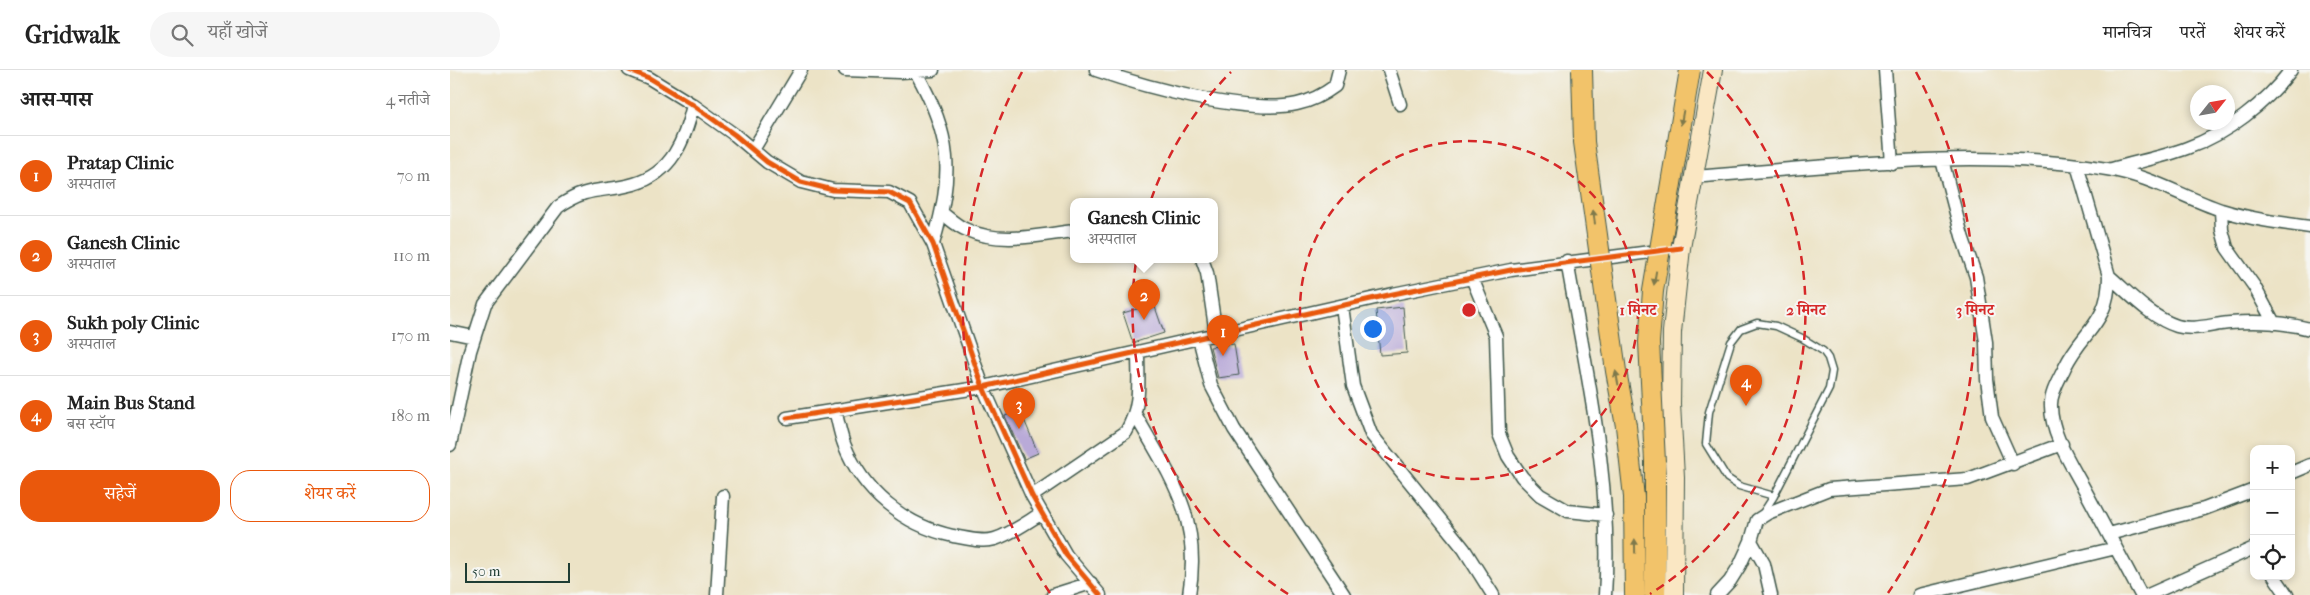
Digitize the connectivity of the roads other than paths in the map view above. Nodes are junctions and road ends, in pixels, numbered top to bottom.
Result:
1 (629, 70) edge
2 (801, 70) edge
3 (845, 70) edge
4 (933, 70) edge
5 (1096, 70) edge
6 (1338, 70) edge
7 (1389, 70) edge
8 (1582, 70) edge
9 (1690, 70) edge
10 (1713, 70) edge
11 (1885, 70) edge
12 (2291, 70) edge
13 (900, 71) edge
14 (916, 72) junction
15 (1400, 104) dead end
16 (693, 105) junction
17 (753, 150) junction
18 (1942, 160) junction
19 (1892, 163) junction
20 (2077, 165) junction
21 (2109, 169) junction
22 (1693, 176) junction
23 (2221, 210) junction
24 (942, 213) junction
25 (2310, 227) edge
26 (1070, 232) edge
27 (933, 244) junction
28 (1681, 248) junction
29 (1567, 261) junction
30 (1203, 263) edge
31 (2109, 276) junction
32 (1472, 278) junction
33 (1342, 306) junction
34 (2274, 323) junction
35 (2310, 329) edge
36 (450, 332) edge
37 (1216, 334) junction
38 (474, 337) junction
39 (1199, 338) junction
40 (1138, 352) junction
41 (983, 387) junction
42 (836, 410) junction
43 (1136, 416) junction
44 (787, 418) dead end
45 (2062, 444) junction
46 (450, 445) edge
47 (2013, 464) junction
48 (2310, 465) edge
49 (2295, 471) edge
50 (2250, 492) edge
51 (723, 496) dead end
52 (1032, 496) junction
53 (1774, 496) junction
54 (1042, 513) junction
55 (1606, 515) junction
56 (1761, 516) junction
57 (2109, 534) junction
58 (1752, 541) junction
59 (2116, 548) junction
60 (2250, 550) edge
61 (2277, 580) edge
62 (1091, 584) junction
63 (717, 595) edge
64 (1053, 595) edge
65 (1100, 595) edge
66 (1188, 595) edge
67 (1344, 595) edge
68 (1493, 595) edge
69 (1605, 595) edge
70 (1635, 595) edge
71 (1655, 595) edge
72 (1674, 595) edge
73 (1717, 595) edge
74 (1771, 595) edge
75 (1920, 595) edge
76 (2141, 595) edge
77 (2148, 595) edge
78 (2286, 595) edge

1 - 16 street
2 - 17 street
3 - 13 street
4 - 14 street
5 - 6 street
7 - 15 street
70 -> 8 main road, bridge
9 -> 71 main road, bridge
10 - 22 street
11 - 19 street
12 - 21 street
13 - 14 street
14 - 24 street
16 - 17 street
16 - 38 street
17 - 27 street
18 - 19 street
18 - 20 street
18 - 47 street
19 - 22 street
20 - 21 street
20 - 31 street
21 - 23 street
22 - 28 street
23 - 25 street
23 - 34 street
24 - 26 street
24 - 27 street
27 - 41 street
28 - 29 street
28 - 72 street
29 - 32 street
29 - 55 street
30 - 37 street
31 - 34 street
31 - 45 street
32 - 33 street
32 - 55 street
33 - 37 street
33 - 68 street
34 - 35 street
36 - 38 street
37 - 39 street
38 - 46 street
39 - 40 street
39 - 67 street
40 - 41 street
40 - 43 street
41 - 42 street
41 - 52 street
42 - 44 street
42 - 54 street
43 - 52 street
43 - 66 street
45 - 47 street
45 - 57 street
47 - 56 street
48 - 49 street
50 - 57 street
51 - 63 street
52 - 54 street
53 - 53 lane
53 - 56 lane
54 - 62 street
55 - 69 street
56 - 58 street
57 - 59 street
58 - 73 street
58 - 74 street
59 - 75 street
59 - 76 street
60 - 77 street
61 - 78 street
62 - 64 street
62 - 65 street

